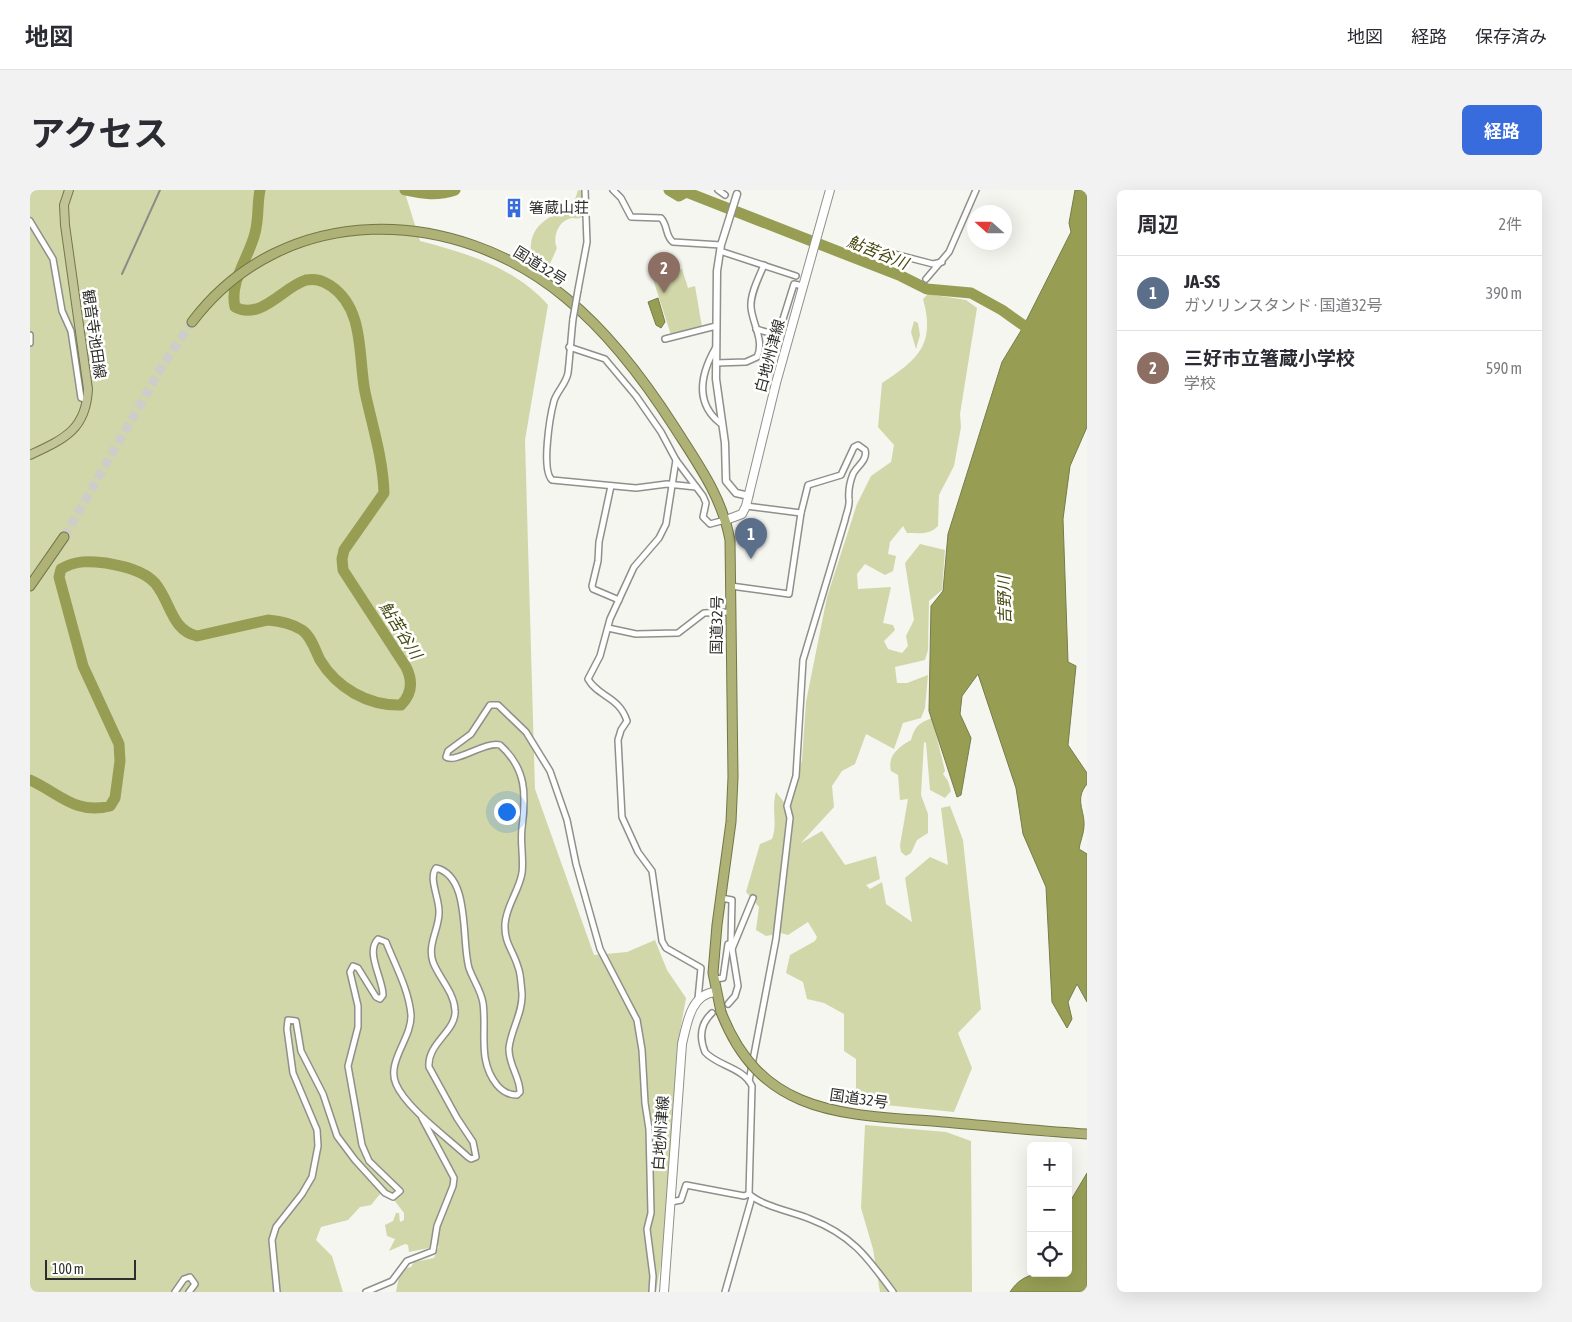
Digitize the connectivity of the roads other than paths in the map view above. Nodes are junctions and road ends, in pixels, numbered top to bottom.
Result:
1 (69, 190) edge
2 (585, 190) edge
3 (613, 190) edge
4 (718, 190) edge
5 (830, 190) edge
6 (976, 190) edge
7 (738, 192) edge
8 (725, 195) dead end
9 (30, 221) edge
10 (721, 246) junction
11 (875, 248) dead end
12 (942, 262) junction
13 (764, 265) junction
14 (796, 276) dead end
15 (926, 279) dead end
16 (803, 286) junction
17 (192, 322) tunnel mouth
18 (716, 326) junction
19 (756, 329) junction
20 (30, 335) edge
21 (665, 338) dead end
22 (30, 344) edge
23 (569, 347) junction
24 (716, 347) junction
25 (716, 363) junction
26 (87, 400) junction
27 (720, 423) junction
28 (30, 454) edge
29 (676, 460) junction
30 (674, 484) junction
31 (611, 486) junction
32 (696, 487) junction
33 (748, 496) junction
34 (746, 506) junction
35 (801, 513) junction
36 (726, 520) junction
37 (62, 540) tunnel mouth
38 (30, 586) edge
39 (732, 586) junction
40 (619, 600) junction
41 (730, 612) junction
42 (608, 628) junction
43 (721, 898) junction
44 (753, 898) dead end
45 (731, 946) junction
46 (713, 979) junction
47 (715, 992) junction
48 (698, 999) junction
49 (728, 1004) dead end
50 (716, 1013) junction
51 (749, 1081) junction
52 (421, 1115) junction
53 (1087, 1134) edge
54 (750, 1195) junction
55 (671, 1202) junction
56 (175, 1292) edge
57 (189, 1292) edge
58 (277, 1292) edge
59 (366, 1292) edge
60 (652, 1292) edge
61 (664, 1292) edge
62 (725, 1292) edge
63 (893, 1292) edge

1 - 26 main road, 観音寺池田線
2 - 23 street, bridge
3 - 10 street
4 - 8 street
5 - 16 main road, 白地州津線
6 - 12 street
7 - 10 street
9 - 26 street
10 - 13 street
10 - 18 street
11 - 12 street
12 - 15 street
13 - 14 street
13 - 19 street
16 - 19 street
16 - 33 main road, 白地州津線
17 - 36 highway, 国道32号
18 - 21 street
18 - 24 street
19 - 25 street
20 - 22 street
23 - 29 street
23 - 31 street
24 - 25 street
24 - 27 street
25 - 27 street
26 - 28 main road, 観音寺池田線
27 - 33 street
29 - 30 street
29 - 32 street
30 - 31 street
30 - 32 street
30 - 40 street
31 - 40 street
32 - 36 street
33 - 34 main road, 白地州津線
34 - 35 street
34 - 36 main road
35 - 39 street
35 - 51 street
36 - 39 highway, 国道32号
37 - 38 highway
39 - 41 highway, 国道32号
40 - 42 street
41 - 42 street
41 - 43 highway, 国道32号
42 - 48 street
43 - 45 street
43 - 46 highway, 国道32号
44 - 45 street
45 - 46 street
45 - 49 street
46 - 47 highway, 国道32号
47 - 48 main road
47 - 50 highway, 国道32号
48 - 55 main road, 白地州津線
50 - 51 street
50 - 53 highway, 国道32号, bridge
51 - 54 street
52 - 58 street
52 - 59 street
52 - 60 street
54 - 55 street
54 - 62 street
54 - 63 street
55 - 61 main road, 白地州津線
56 - 57 street

